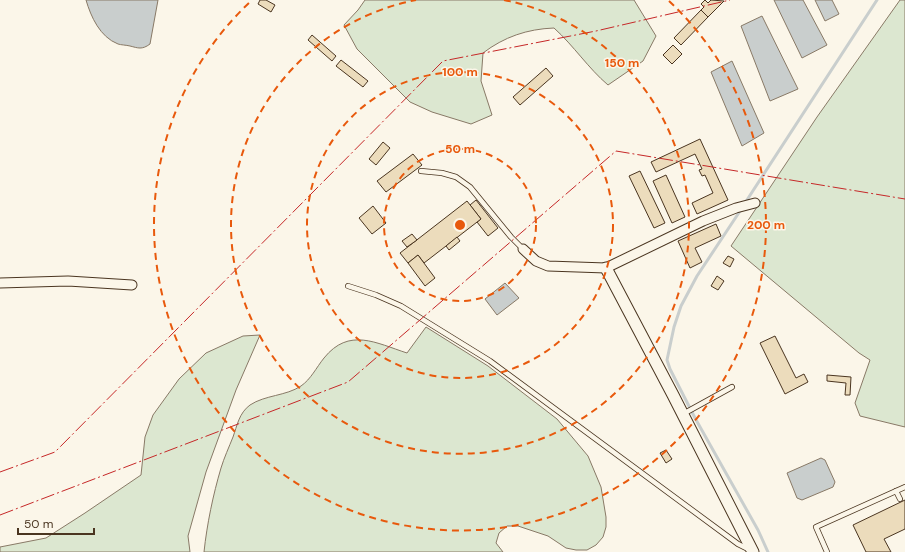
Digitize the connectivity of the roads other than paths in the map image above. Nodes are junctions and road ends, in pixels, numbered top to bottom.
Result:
1 (421, 171) dead end
2 (755, 203) dead end
3 (523, 249) joint
4 (606, 268) junction
5 (0, 283) edge
6 (132, 286) dead end
7 (348, 286) dead end
8 (732, 387) dead end
9 (685, 412) junction
10 (905, 488) edge
11 (896, 491) junction
12 (900, 499) dead end
13 (753, 552) edge
14 (827, 552) edge

1 - 3 lane
2 - 4 street
3 - 4 street
4 - 9 street
5 - 6 street
7 - 13 lane
8 - 9 lane
9 - 13 street
10 - 11 lane
11 - 12 lane
11 - 14 lane

